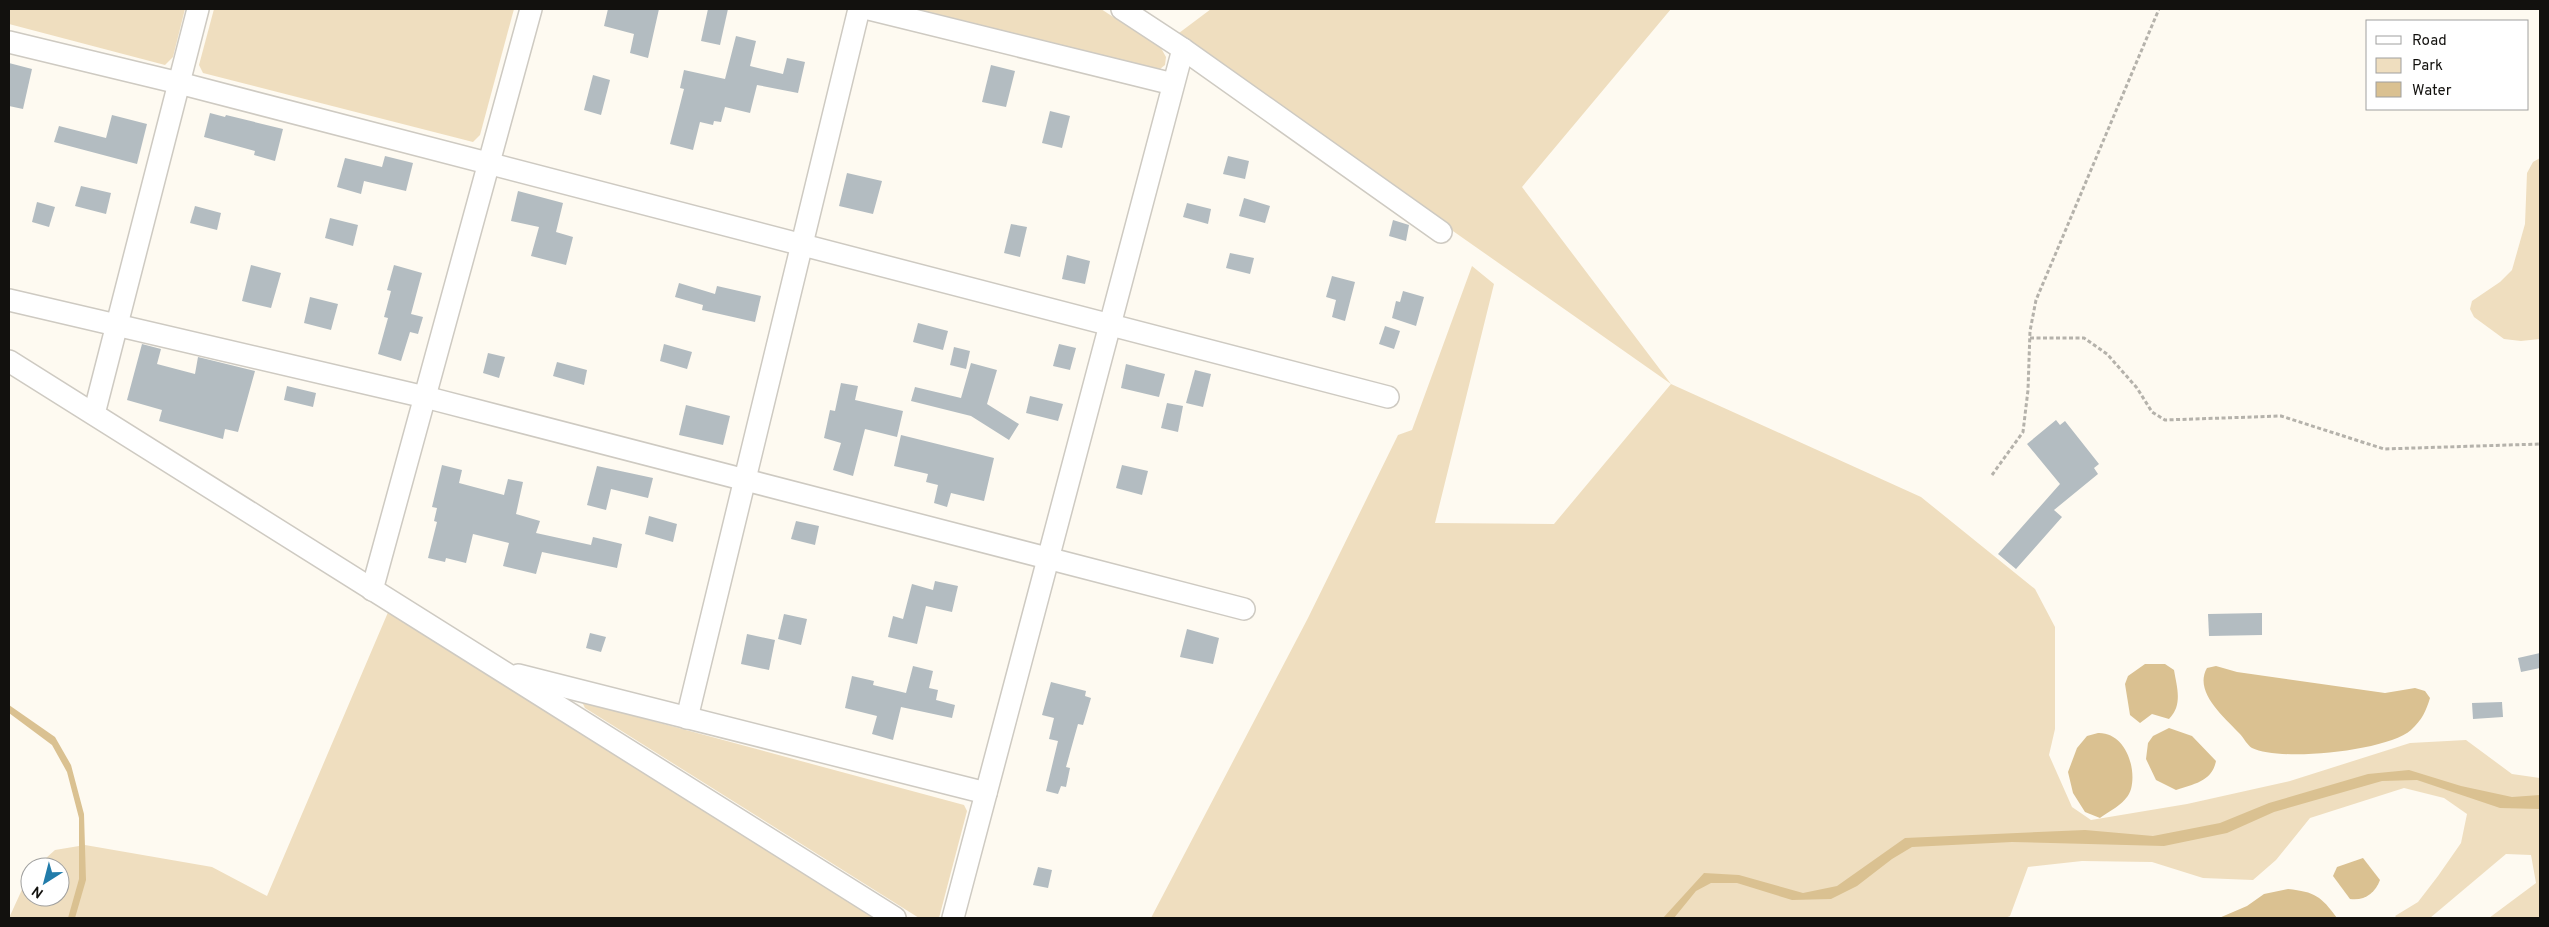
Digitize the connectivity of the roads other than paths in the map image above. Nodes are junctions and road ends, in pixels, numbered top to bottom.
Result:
1 (198, 9) edge
2 (531, 9) edge
3 (860, 9) edge
4 (869, 9) edge
5 (1122, 9) edge
6 (9, 42) edge
7 (1183, 49) junction
8 (179, 83) junction
9 (1174, 84) junction
10 (488, 163) junction
11 (1442, 232) dead end
12 (802, 245) junction
13 (9, 300) edge
14 (1110, 324) junction
15 (117, 325) junction
16 (9, 361) edge
17 (425, 397) junction
18 (1388, 397) dead end
19 (94, 414) junction
20 (744, 480) junction
21 (1048, 558) junction
22 (372, 590) junction
23 (1244, 609) dead end
24 (499, 670) junction
25 (686, 718) junction
26 (986, 794) junction
27 (895, 918) edge
28 (953, 918) edge

1 - 8 street
2 - 10 street
3 - 12 street
4 - 9 street
5 - 7 street
6 - 8 street
7 - 9 street
7 - 11 street
8 - 10 street
8 - 15 street
9 - 14 street
10 - 12 street
10 - 17 street
12 - 14 street
12 - 20 street
13 - 15 street
14 - 18 street
14 - 21 street
15 - 17 street
15 - 19 street
16 - 19 street
17 - 20 street
17 - 22 street
19 - 22 street
20 - 21 street
20 - 25 street
21 - 23 street
21 - 26 street
22 - 24 street
24 - 25 street
24 - 27 street
25 - 26 street
26 - 28 street

